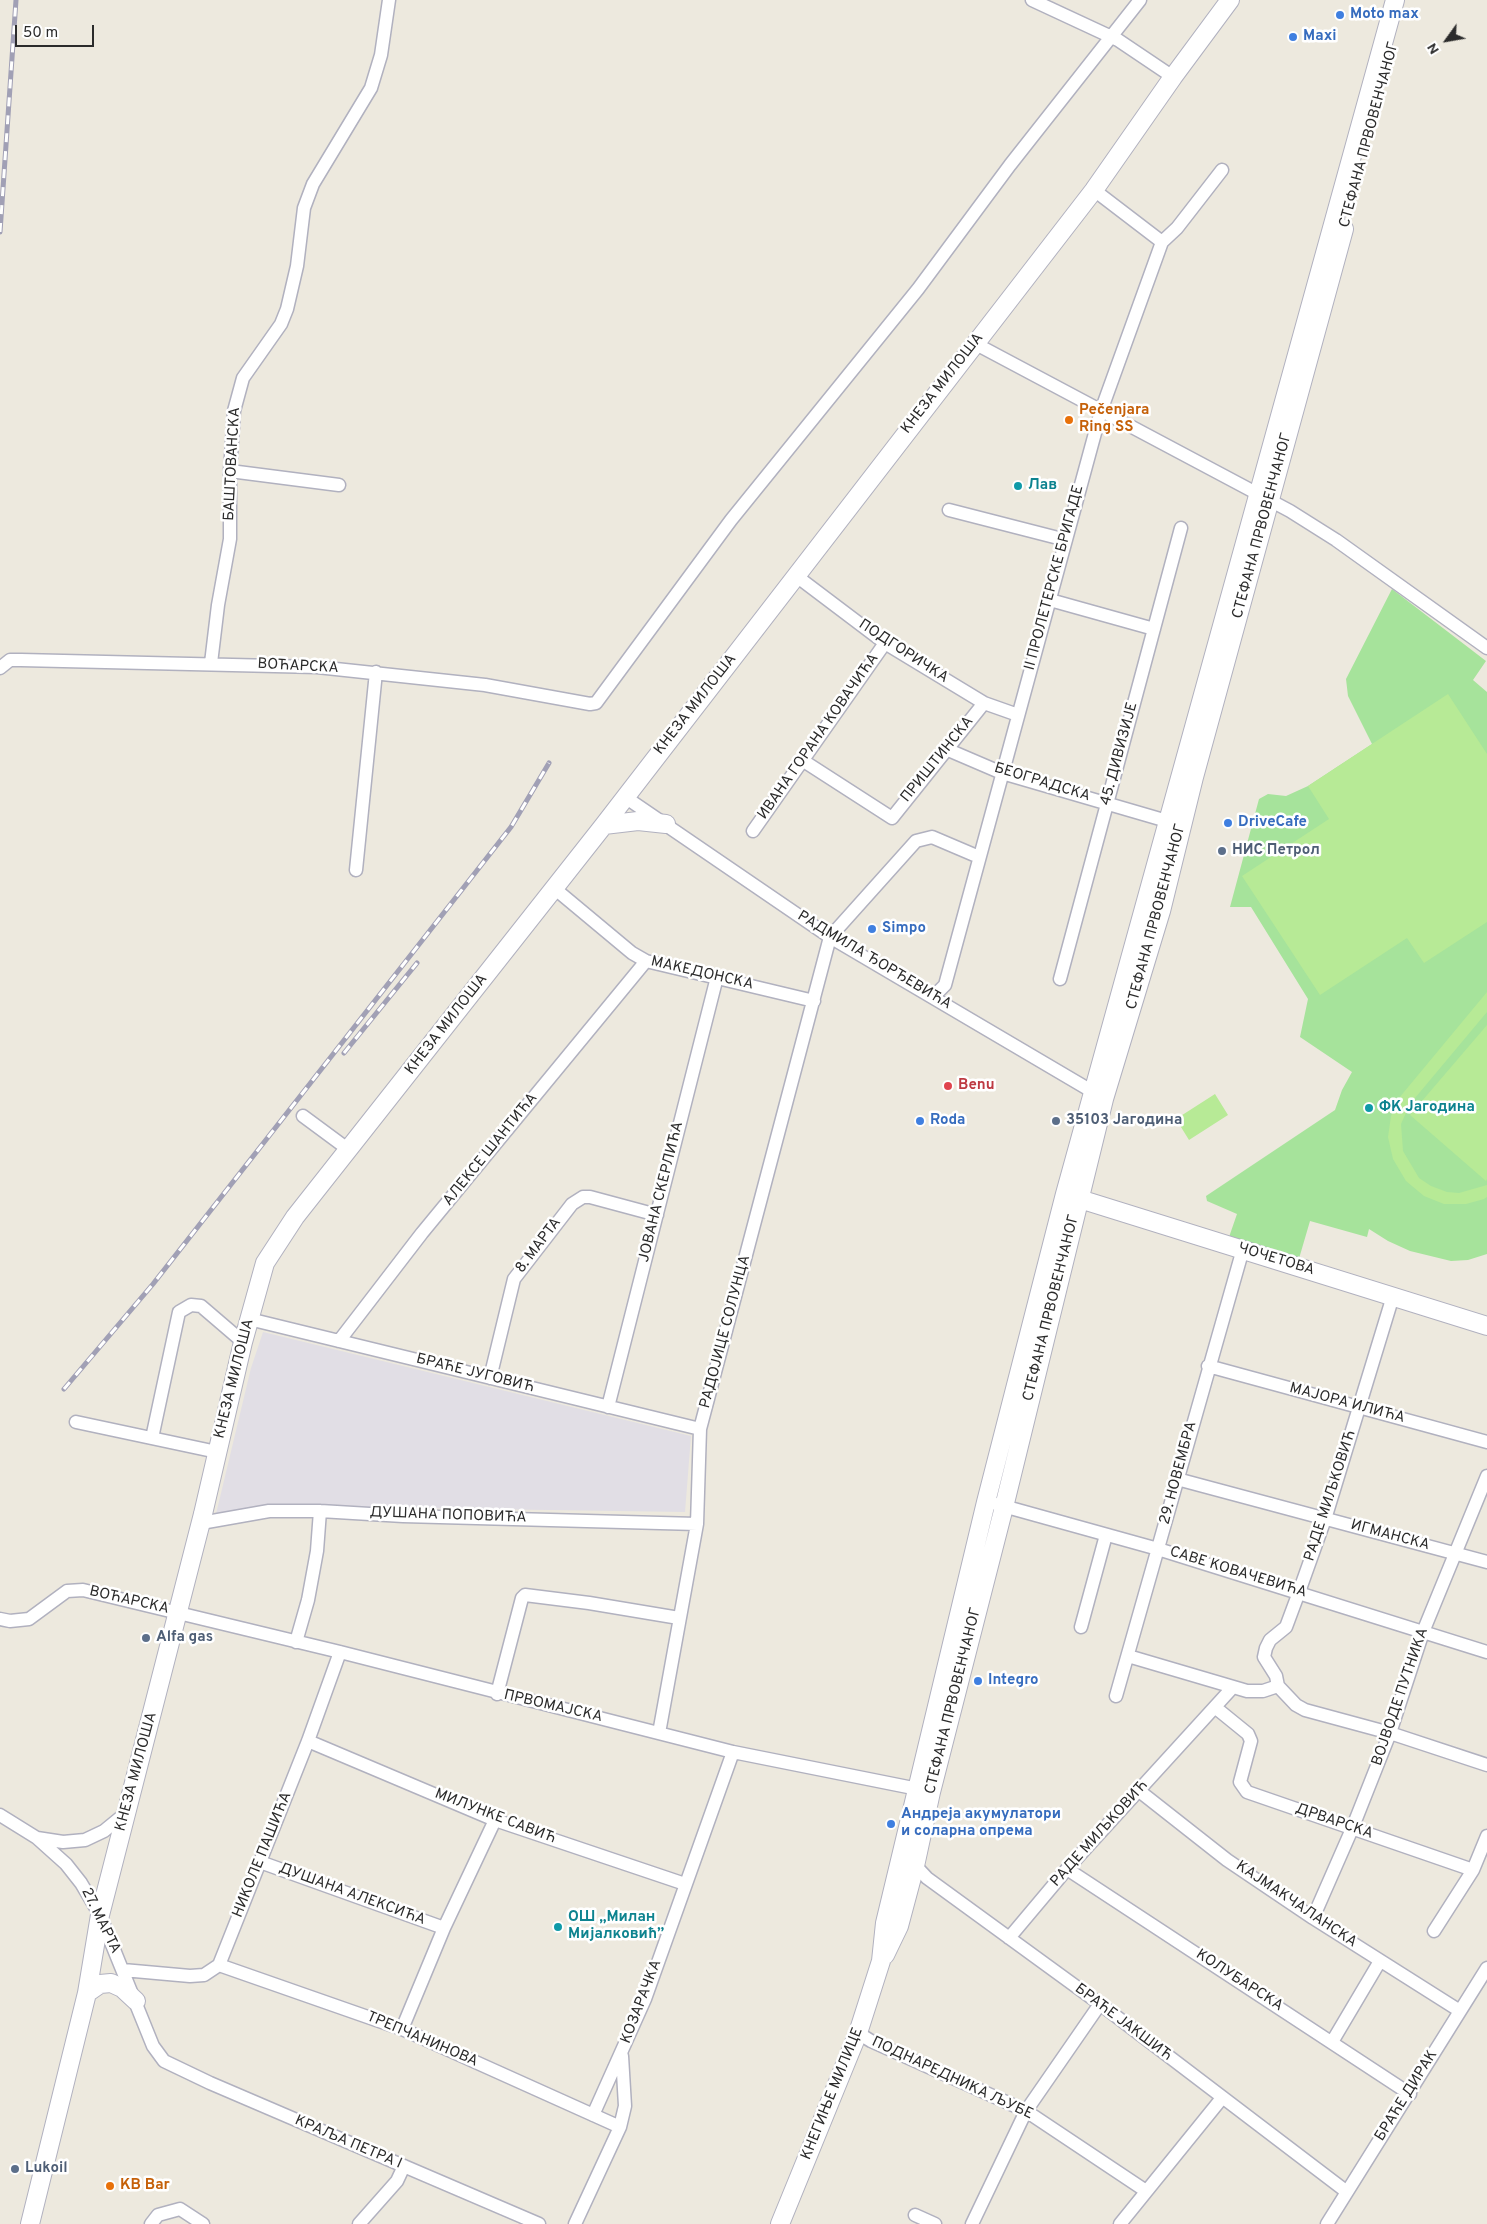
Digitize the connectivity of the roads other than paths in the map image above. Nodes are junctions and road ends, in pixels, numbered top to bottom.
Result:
1 (389, 0) edge
2 (1032, 0) edge
3 (1140, 0) edge
4 (1230, 0) edge
5 (1395, 0) edge
6 (1408, 0) edge
7 (1109, 37) junction
8 (1173, 77) junction
9 (1222, 170) dead end
10 (1094, 190) junction
11 (1162, 242) junction
12 (974, 343) junction
13 (1101, 410) junction
14 (230, 470) junction
15 (339, 485) dead end
16 (1263, 498) junction
17 (949, 510) dead end
18 (1181, 528) dead end
19 (1066, 540) junction
20 (795, 576) junction
21 (1050, 600) junction
22 (1154, 630) junction
23 (884, 643) junction
24 (1487, 648) edge
25 (211, 663) junction
26 (0, 668) edge
27 (376, 672) junction
28 (984, 703) junction
29 (1018, 716) junction
30 (946, 749) junction
31 (802, 760) junction
32 (1002, 773) junction
33 (1188, 775) junction
34 (625, 797) junction
35 (1107, 803) junction
36 (1167, 821) junction
37 (666, 824) junction
38 (604, 825) junction
39 (753, 830) dead end
40 (979, 857) junction
41 (356, 870) dead end
42 (554, 888) junction
43 (830, 938) junction
44 (646, 961) junction
45 (717, 977) junction
46 (1060, 980) dead end
47 (933, 997) junction
48 (814, 1001) junction
49 (1099, 1096) junction
50 (303, 1116) dead end
51 (349, 1150) junction
52 (1072, 1196) junction
53 (657, 1214) junction
54 (1242, 1250) junction
55 (1393, 1296) junction
56 (249, 1319) junction
57 (1487, 1326) edge
58 (339, 1341) junction
59 (243, 1342) junction
60 (1208, 1366) junction
61 (490, 1378) junction
62 (608, 1407) junction
63 (1360, 1408) junction
64 (76, 1422) dead end
65 (700, 1429) junction
66 (152, 1438) junction
67 (1487, 1442) edge
68 (217, 1452) junction
69 (1487, 1476) edge
70 (1177, 1479) junction
71 (986, 1502) junction
72 (1004, 1507) junction
73 (320, 1511) junction
74 (1324, 1518) junction
75 (201, 1523) junction
76 (697, 1524) junction
77 (1106, 1535) junction
78 (1158, 1549) junction
79 (1455, 1553) junction
80 (1487, 1562) edge
81 (1299, 1592) junction
82 (178, 1612) junction
83 (0, 1618) edge
84 (679, 1618) junction
85 (1081, 1627) dead end
86 (1423, 1632) junction
87 (296, 1642) junction
88 (340, 1652) junction
89 (1487, 1652) edge
90 (1128, 1656) junction
91 (1278, 1686) junction
92 (1233, 1687) junction
93 (497, 1694) junction
94 (1116, 1696) dead end
95 (1216, 1708) junction
96 (660, 1733) junction
97 (1390, 1733) junction
98 (308, 1741) junction
99 (733, 1752) junction
100 (1487, 1765) edge
101 (1138, 1790) junction
102 (924, 1791) junction
103 (126, 1812) junction
104 (0, 1815) edge
105 (495, 1820) junction
106 (1352, 1829) junction
107 (1487, 1836) edge
108 (37, 1838) junction
109 (903, 1852) junction
110 (260, 1862) junction
111 (916, 1866) junction
112 (1067, 1869) junction
113 (1473, 1870) junction
114 (685, 1884) junction
115 (100, 1916) junction
116 (1313, 1918) junction
117 (444, 1928) junction
118 (1434, 1931) dead end
119 (1009, 1938) junction
120 (881, 1961) junction
121 (1380, 1961) junction
122 (219, 1965) junction
123 (1487, 1968) edge
124 (124, 1970) junction
125 (87, 1993) junction
126 (136, 2001) junction
127 (1100, 2004) junction
128 (1460, 2011) junction
129 (402, 2029) junction
130 (858, 2033) junction
131 (1332, 2042) junction
132 (622, 2054) junction
133 (160, 2057) joint
134 (1410, 2094) junction
135 (1222, 2098) junction
136 (1026, 2111) junction
137 (593, 2115) junction
138 (620, 2127) junction
139 (404, 2166) junction
140 (1146, 2191) junction
141 (1347, 2192) junction
142 (915, 2215) dead end
143 (30, 2224) edge
144 (151, 2224) edge
145 (204, 2224) edge
146 (358, 2224) edge
147 (539, 2224) edge
148 (575, 2224) edge
149 (780, 2224) edge
150 (935, 2224) edge
151 (972, 2224) edge
152 (1120, 2224) edge
153 (1327, 2224) edge

1 - 14 street, БАШТОВАНСКА
2 - 7 street
3 - 7 street
4 - 8 street, КНЕЗА МИЛОША
5 - 16 street, СТЕФАНА ПРВОВЕНЧАНОГ
6 - 16 street, СТЕФАНА ПРВОВЕНЧАНОГ
7 - 8 street
7 - 27 street, ВОЋАРСКА
8 - 10 street, КНЕЗА МИЛОША
9 - 11 street
10 - 11 street
10 - 12 street, КНЕЗА МИЛОША
11 - 13 street, II ПРОЛЕТЕРСКЕ БРИГАДЕ
12 - 13 street
12 - 20 street, КНЕЗА МИЛОША
13 - 16 street
13 - 19 street, II ПРОЛЕТЕРСКЕ БРИГАДЕ
14 - 15 street
14 - 25 street, БАШТОВАНСКА
16 - 24 street
16 - 33 street, СТЕФАНА ПРВОВЕНЧАНОГ
17 - 19 street
18 - 22 street, 45. ДИВИЗИЈЕ
19 - 21 street, II ПРОЛЕТЕРСКЕ БРИГАДЕ
20 - 23 street, ПОДГОРИЧКА
20 - 34 street, КНЕЗА МИЛОША
21 - 22 street
21 - 29 street, II ПРОЛЕТЕРСКЕ БРИГАДЕ
22 - 35 street, 45. ДИВИЗИЈЕ
23 - 28 street, ПОДГОРИЧКА
23 - 31 street, ИВАНА ГОРАНА КОВАЧИЋА
25 - 26 street, ВОЋАРСКА
25 - 27 street, ВОЋАРСКА
27 - 41 street
28 - 29 street, ПОДГОРИЧКА
28 - 30 street, ПРИШТИНСКА
29 - 32 street, II ПРОЛЕТЕРСКЕ БРИГАДЕ
30 - 31 street, ПРИШТИНСКА
30 - 32 street, БЕОГРАДСКА
31 - 39 street, ИВАНА ГОРАНА КОВАЧИЋА
32 - 35 street, БЕОГРАДСКА
32 - 40 street, II ПРОЛЕТЕРСКЕ БРИГАДЕ
33 - 36 street, СТЕФАНА ПРВОВЕНЧАНОГ
33 - 49 street, СТЕФАНА ПРВОВЕНЧАНОГ
34 - 37 street, РАДМИЛА ЂОРЂЕВИЋА
34 - 38 street, КНЕЗА МИЛОША
35 - 36 street, БЕОГРАДСКА
35 - 46 street, 45. ДИВИЗИЈЕ
36 - 49 street, СТЕФАНА ПРВОВЕНЧАНОГ
37 - 38 street
37 - 43 street, РАДМИЛА ЂОРЂЕВИЋА
38 - 42 street, КНЕЗА МИЛОША
40 - 43 street
40 - 47 street, II ПРОЛЕТЕРСКЕ БРИГАДЕ
42 - 44 street, МАКЕДОНСКА
42 - 51 street, КНЕЗА МИЛОША
43 - 47 street, РАДМИЛА ЂОРЂЕВИЋА
43 - 48 street, РАДОЈИЦЕ СОЛУНЦА
44 - 45 street, МАКЕДОНСКА
44 - 58 street, АЛЕКСЕ ШАНТИЋА
45 - 48 street, МАКЕДОНСКА
45 - 53 street, ЈОВАНА СКЕРЛИЋА
47 - 49 street, РАДМИЛА ЂОРЂЕВИЋА
48 - 65 street, РАДОЈИЦЕ СОЛУНЦА
49 - 52 street, СТЕФАНА ПРВОВЕНЧАНОГ
50 - 51 street
51 - 56 street, КНЕЗА МИЛОША
52 - 54 street, ЧОЧЕТОВА
52 - 71 street, СТЕФАНА ПРВОВЕНЧАНОГ
52 - 72 street, СТЕФАНА ПРВОВЕНЧАНОГ
53 - 61 street, 8. МАРТА
53 - 62 street, ЈОВАНА СКЕРЛИЋА
54 - 55 street, ЧОЧЕТОВА
54 - 60 street, 29. НОВЕМБРА
55 - 57 street, ЧОЧЕТОВА
55 - 63 street, РАДЕ МИЉКОВИЋ
56 - 58 street, БРАЋЕ ЈУГОВИЋ
56 - 59 street, КНЕЗА МИЛОША
58 - 61 street, БРАЋЕ ЈУГОВИЋ
59 - 66 street
59 - 68 street, КНЕЗА МИЛОША
60 - 63 street, МАЈОРА ИЛИЋА
60 - 70 street, 29. НОВЕМБРА
61 - 62 street, БРАЋЕ ЈУГОВИЋ
62 - 65 street, БРАЋЕ ЈУГОВИЋ
63 - 67 street, МАЈОРА ИЛИЋА
63 - 74 street, РАДЕ МИЉКОВИЋ
64 - 66 street
65 - 76 street, РАДОЈИЦЕ СОЛУНЦА
66 - 68 street
68 - 75 street, КНЕЗА МИЛОША
69 - 79 street, ВОЈВОДЕ ПУТНИКА
70 - 74 street, ИГМАНСКА
70 - 78 street, 29. НОВЕМБРА
71 - 72 street, САВЕ КОВАЧЕВИЋА
71 - 102 street, СТЕФАНА ПРВОВЕНЧАНОГ
72 - 77 street, САВЕ КОВАЧЕВИЋА
72 - 102 street, СТЕФАНА ПРВОВЕНЧАНОГ
73 - 75 street, ДУШАНА ПОПОВИЋА
73 - 76 street, ДУШАНА ПОПОВИЋА
73 - 87 street
74 - 79 street, ИГМАНСКА
74 - 81 street, РАДЕ МИЉКОВИЋ
75 - 82 street, КНЕЗА МИЛОША
76 - 84 street, РАДОЈИЦЕ СОЛУНЦА
77 - 78 street, САВЕ КОВАЧЕВИЋА
77 - 85 street
78 - 81 street, САВЕ КОВАЧЕВИЋА
78 - 90 street, 29. НОВЕМБРА
79 - 80 street, ИГМАНСКА
79 - 86 street, ВОЈВОДЕ ПУТНИКА
81 - 86 street, САВЕ КОВАЧЕВИЋА
81 - 91 street, РАДЕ МИЉКОВИЋ
82 - 83 street, ВОЋАРСКА
82 - 87 street, ПРВОМАЈСКА
82 - 103 street, КНЕЗА МИЛОША
84 - 93 street
84 - 96 street, РАДОЈИЦЕ СОЛУНЦА
86 - 89 street, САВЕ КОВАЧЕВИЋА
86 - 97 street, ВОЈВОДЕ ПУТНИКА
87 - 88 street, ПРВОМАЈСКА
88 - 93 street, ПРВОМАЈСКА
88 - 98 street, НИКОЛЕ ПАШИЋА
90 - 92 street
90 - 94 street, 29. НОВЕМБРА
91 - 92 street
91 - 97 street, РАДЕ МИЉКОВИЋ
92 - 95 street, РАДЕ МИЉКОВИЋ
93 - 96 street, ПРВОМАЈСКА
95 - 101 street, РАДЕ МИЉКОВИЋ
95 - 106 street, ДРВАРСКА
96 - 99 street, ПРВОМАЈСКА
97 - 100 street, РАДЕ МИЉКОВИЋ
97 - 106 street, ВОЈВОДЕ ПУТНИКА
98 - 105 street, МИЛУНКЕ САВИЋ
98 - 110 street, НИКОЛЕ ПАШИЋА
99 - 102 street, ПРВОМАЈСКА
99 - 114 street, КОЗАРАЧКА
101 - 112 street, РАДЕ МИЉКОВИЋ
101 - 116 street, КАЈМАКЧАЛАНСКА
102 - 109 street, СТЕФАНА ПРВОВЕНЧАНОГ
102 - 111 street, СТЕФАНА ПРВОВЕНЧАНОГ
103 - 108 street
103 - 115 street, КНЕЗА МИЛОША
104 - 108 street, 27. МАРТА
105 - 114 street, МИЛУНКЕ САВИЋ
105 - 117 street
106 - 113 street, ДРВАРСКА
106 - 116 street, ВОЈВОДЕ ПУТНИКА
107 - 113 street
108 - 115 street, 27. МАРТА
109 - 111 street, БРАЋЕ ЈАКШИЋ
109 - 120 street, СТЕФАНА ПРВОВЕНЧАНОГ
110 - 117 street, ДУШАНА АЛЕКСИЋА
110 - 122 street, НИКОЛЕ ПАШИЋА
111 - 119 street, БРАЋЕ ЈАКШИЋ
111 - 120 street, СТЕФАНА ПРВОВЕНЧАНОГ
112 - 119 street, РАДЕ МИЉКОВИЋ
112 - 131 street, КОЛУБАРСКА
113 - 118 street
114 - 132 street, КОЗАРАЧКА
115 - 124 street, 27. МАРТА
115 - 125 street, КНЕЗА МИЛОША
116 - 121 street, КАЈМАКЧАЛАНСКА
117 - 129 street
119 - 127 street, БРАЋЕ ЈАКШИЋ
120 - 130 street, КНЕГИЊЕ МИЛИЦЕ
121 - 128 street, КАЈМАКЧАЛАНСКА
121 - 131 street
122 - 124 street
122 - 129 street, ТРЕПЧАНИНОВА
123 - 128 street, БРАЋЕ ДИРАК
124 - 126 street, 27. МАРТА
125 - 126 street
125 - 143 street, КНЕЗА МИЛОША
126 - 133 street, 27. МАРТА
127 - 135 street, БРАЋЕ ЈАКШИЋ
127 - 136 street
128 - 134 street, БРАЋЕ ДИРАК
129 - 137 street, ТРЕПЧАНИНОВА
130 - 136 street, ПОДНАРЕДНИКА ЉУБЕ
130 - 149 street, КНЕГИЊЕ МИЛИЦЕ
131 - 134 street, КОЛУБАРСКА
132 - 137 street
132 - 138 street, КОЗАРАЧКА
133 - 139 street, КРАЉА ПЕТРА I
134 - 141 street, БРАЋЕ ДИРАК
135 - 140 street
135 - 141 street, БРАЋЕ ЈАКШИЋ
136 - 140 street, ПОДНАРЕДНИКА ЉУБЕ
136 - 151 street
137 - 138 street, ТРЕПЧАНИНОВА
138 - 148 street, КОЗАРАЧКА
139 - 146 street
139 - 147 street, КРАЉА ПЕТРА I
140 - 152 street
141 - 153 street, БРАЋЕ ДИРАК
142 - 150 street
144 - 145 street

